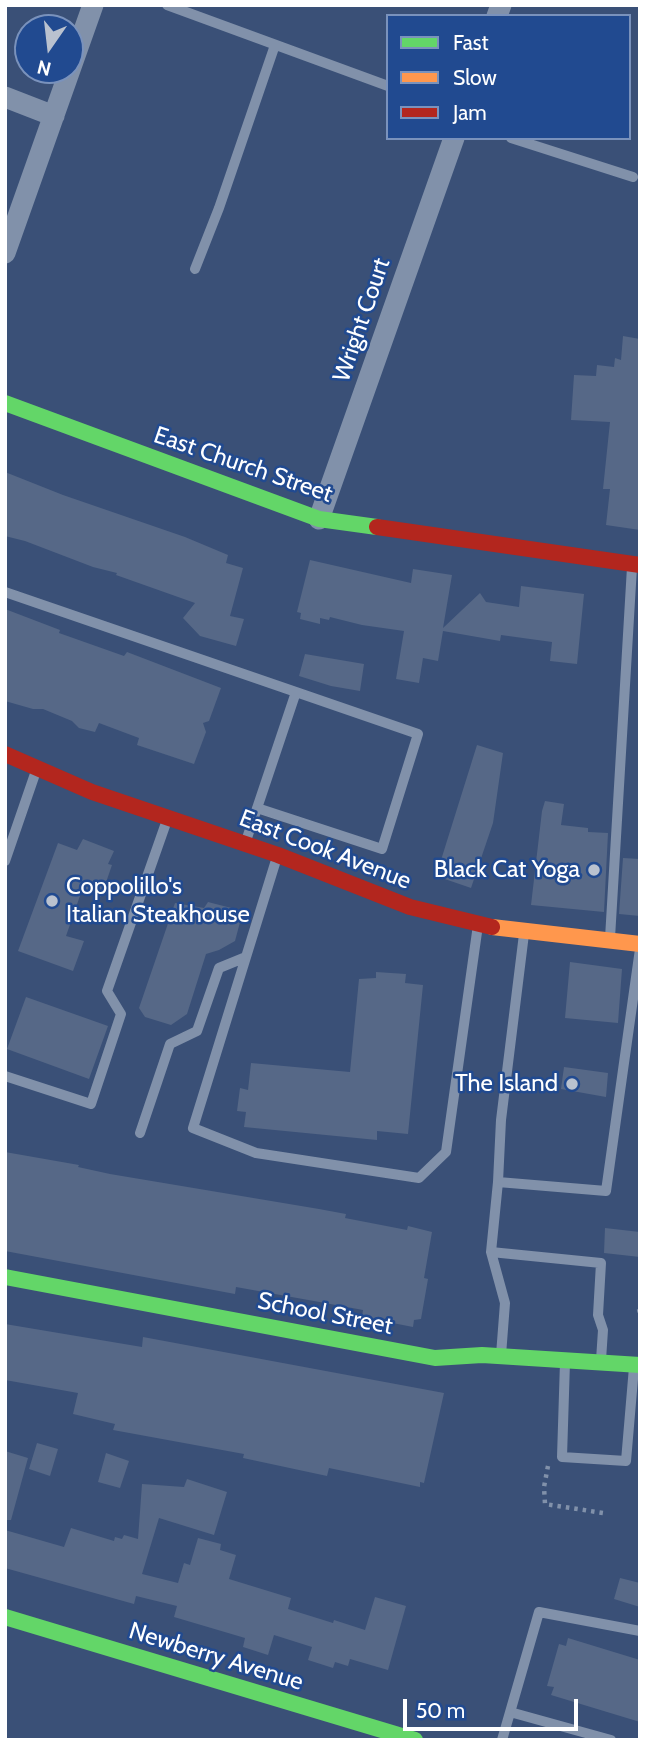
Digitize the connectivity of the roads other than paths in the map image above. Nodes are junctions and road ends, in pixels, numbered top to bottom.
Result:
1 (93, 5) edge
2 (167, 5) edge
3 (275, 45) junction
4 (386, 85) edge
5 (5, 97) edge
6 (54, 116) junction
7 (453, 140) edge
8 (517, 140) edge
9 (633, 177) dead end
10 (5, 253) edge
11 (195, 269) dead end
12 (5, 403) edge
13 (319, 519) junction
14 (636, 565) edge
15 (5, 592) edge
16 (296, 692) junction
17 (5, 754) edge
18 (37, 768) junction
19 (257, 808) junction
20 (168, 818) junction
21 (246, 844) junction
22 (278, 855) junction
23 (5, 861) edge
24 (478, 924) junction
25 (525, 932) junction
26 (610, 941) junction
27 (640, 947) edge
28 (246, 957) junction
29 (5, 1076) edge
30 (140, 1133) dead end
31 (498, 1182) junction
32 (491, 1252) junction
33 (5, 1277) edge
34 (501, 1357) junction
35 (565, 1361) junction
36 (601, 1363) junction
37 (637, 1365) edge
38 (5, 1617) edge
39 (640, 1631) edge
40 (510, 1712) junction
41 (415, 1740) edge
42 (502, 1740) edge
43 (611, 1740) edge

1 - 6 street
2 - 3 lane
3 - 4 lane
3 - 11 lane
5 - 6 street
6 - 10 street
7 - 13 street, Wright Court
8 - 9 lane
12 - 13 street, East Church Street
13 - 14 street, East Church Street
14 - 26 lane
15 - 16 lane
16 - 19 lane
16 - 19 lane
17 - 18 street, East Cook Avenue
18 - 20 street, East Cook Avenue
18 - 23 lane
19 - 21 lane
20 - 21 street, East Cook Avenue
20 - 29 lane
21 - 22 street, East Cook Avenue
22 - 24 street, East Cook Avenue
22 - 28 lane
24 - 25 street, East Cook Avenue
24 - 28 lane
25 - 26 street, East Cook Avenue
25 - 31 lane
26 - 27 street, East Cook Avenue
27 - 31 lane
28 - 30 lane
31 - 32 lane
32 - 34 lane
32 - 36 lane
33 - 34 street, School Street
34 - 35 street, School Street
35 - 36 street, School Street
35 - 37 lane
36 - 37 street, School Street
38 - 41 street, Newberry Avenue
39 - 40 lane
40 - 42 lane
40 - 43 lane

